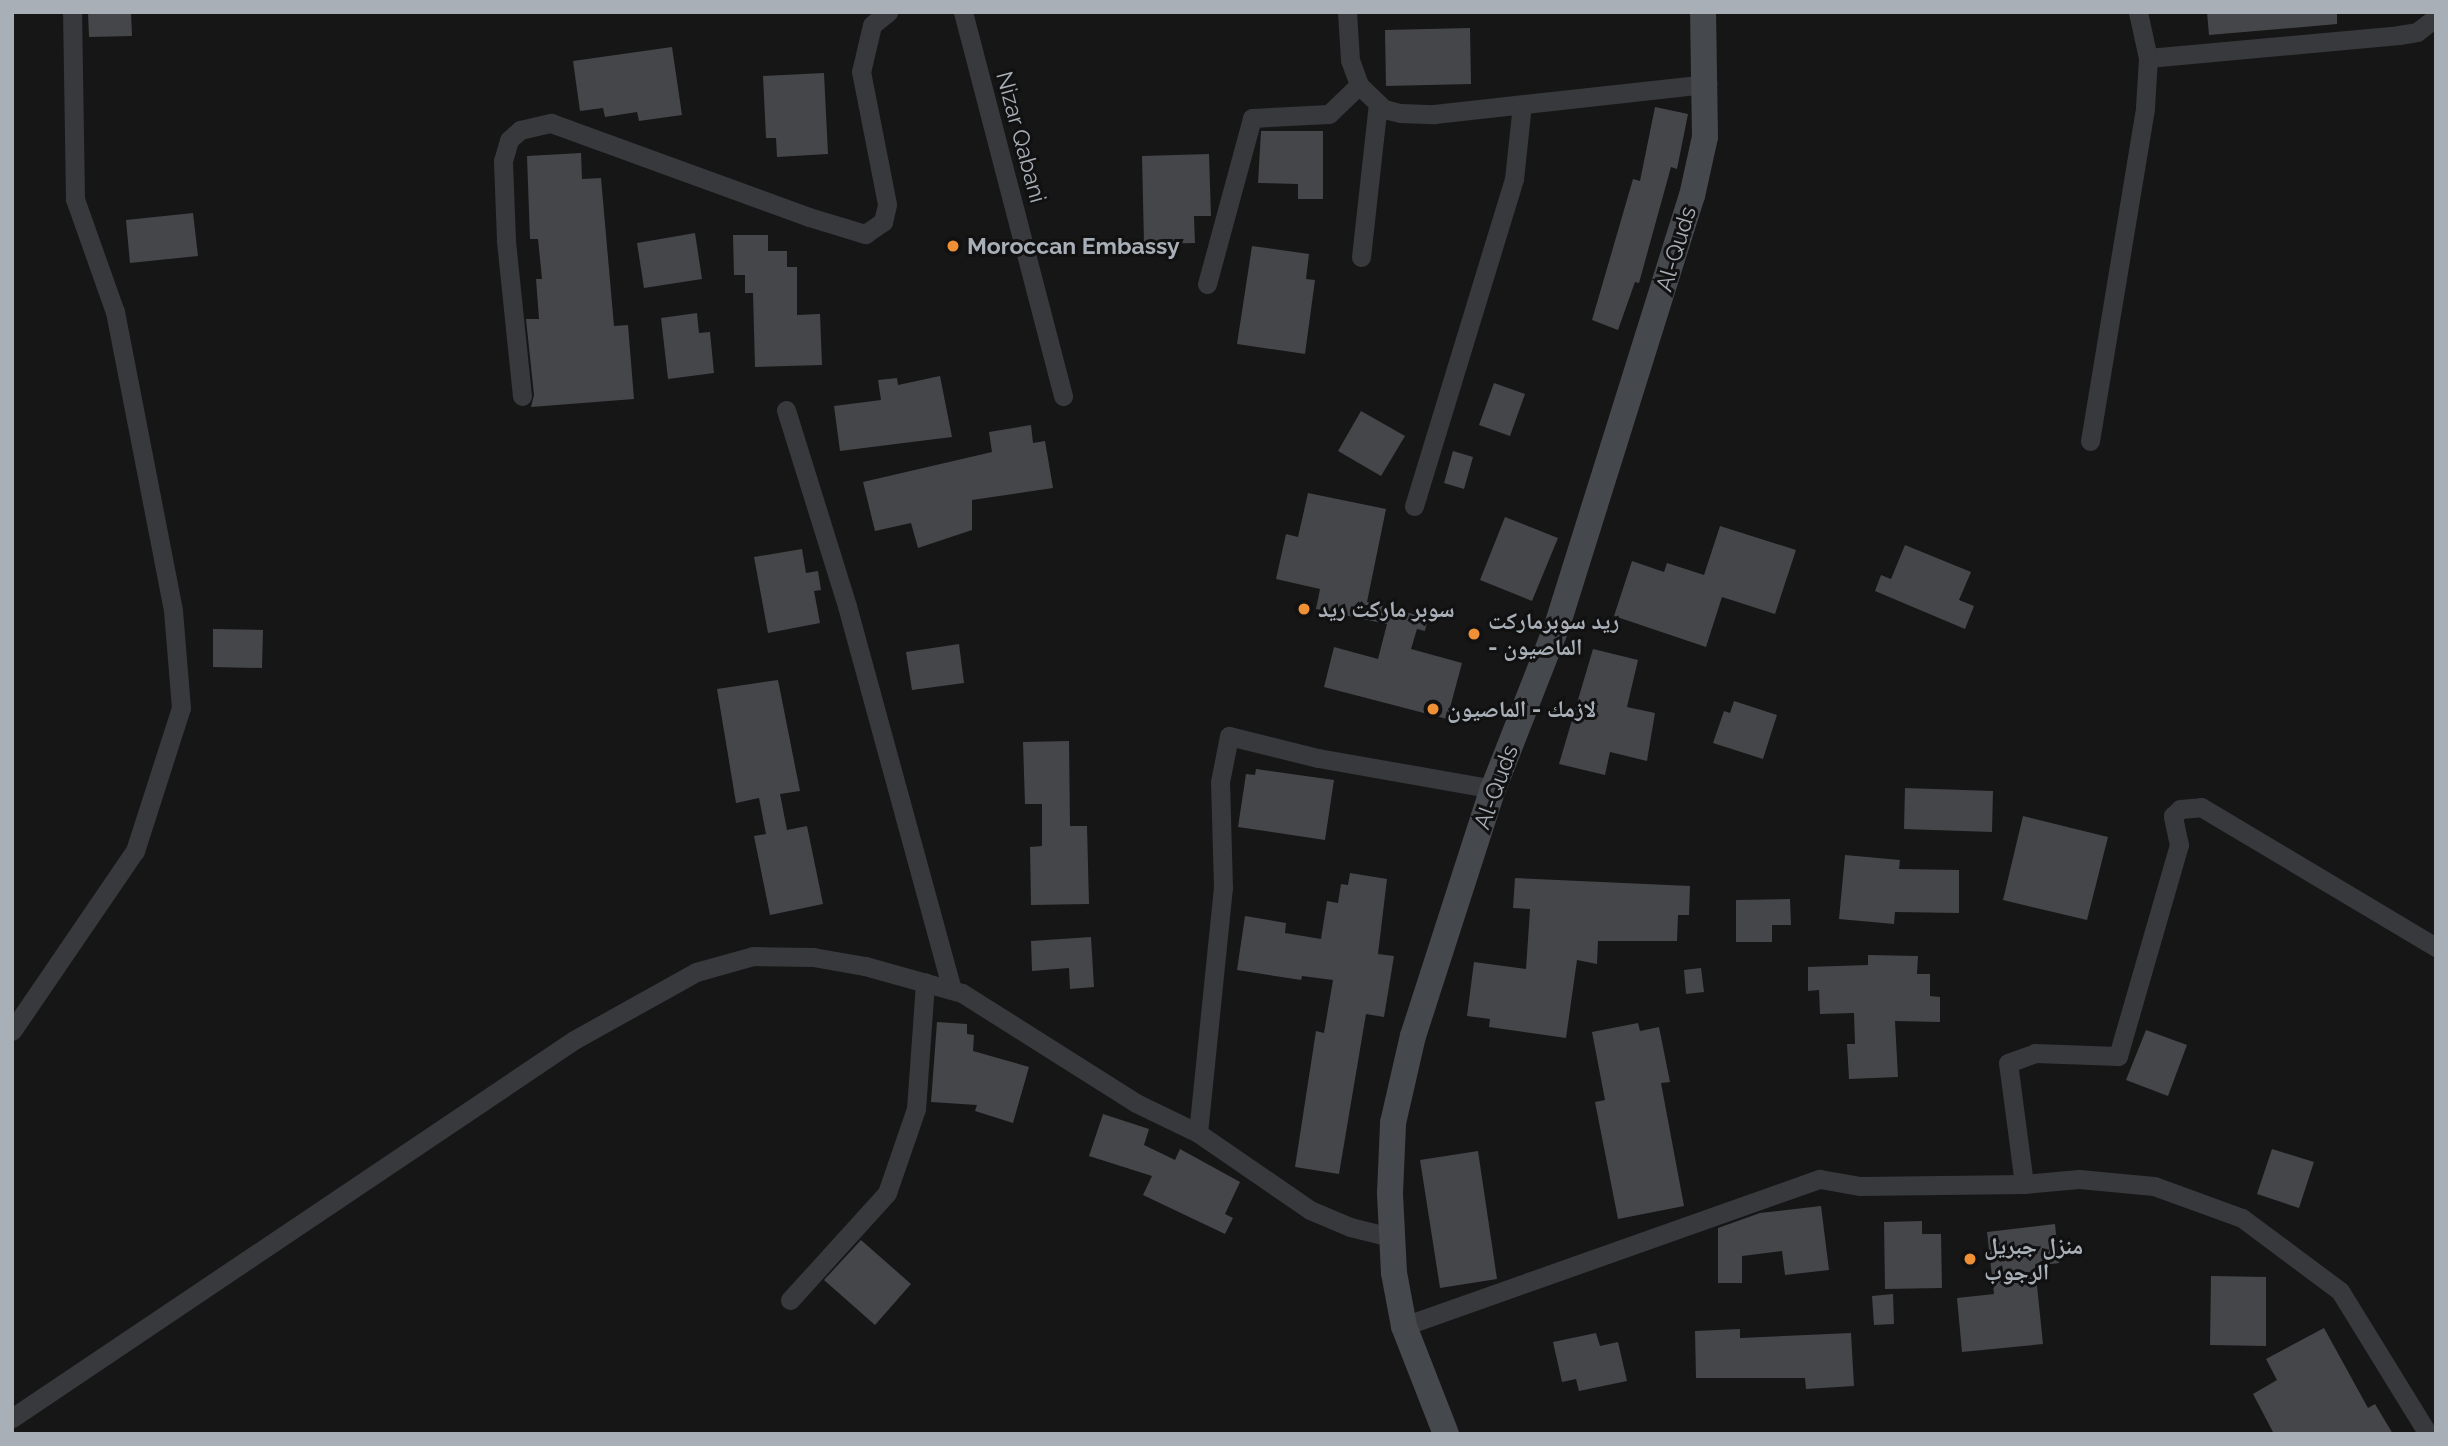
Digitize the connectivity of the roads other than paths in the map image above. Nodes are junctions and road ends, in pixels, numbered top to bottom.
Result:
1 (72, 12) edge
2 (888, 12) edge
3 (963, 12) edge
4 (1347, 12) edge
5 (1703, 12) edge
6 (2138, 12) edge
7 (2436, 17) edge
8 (2148, 58) junction
9 (1707, 84) junction
10 (1359, 85) junction
11 (1378, 104) junction
12 (1522, 104) junction
13 (1361, 257) dead end
14 (1207, 284) dead end
15 (522, 396) dead end
16 (1063, 396) dead end
17 (786, 410) dead end
18 (2090, 441) dead end
19 (1414, 506) dead end
20 (1493, 789) junction
21 (2436, 947) edge
22 (925, 982) junction
23 (952, 990) junction
24 (12, 1031) edge
25 (1198, 1133) junction
26 (2024, 1184) junction
27 (1391, 1237) junction
28 (790, 1300) dead end
29 (1404, 1326) junction
30 (12, 1418) edge
31 (1446, 1434) edge
32 (2428, 1434) edge

1 - 24 street
2 - 15 street
3 - 16 street, Nizar Qabani
4 - 10 street
5 - 9 street, Al-Quds
6 - 8 street
7 - 8 street
8 - 18 street
9 - 12 street
9 - 20 street, Al-Quds
10 - 11 street
10 - 14 street
11 - 12 street
11 - 13 street
12 - 19 street
17 - 23 street
20 - 25 street
20 - 27 street, Al-Quds
21 - 26 street
22 - 23 street
22 - 28 street
22 - 30 street
23 - 25 street
25 - 27 street
26 - 29 street
26 - 32 street
27 - 29 street, Al-Quds
29 - 31 street, Al-Quds

